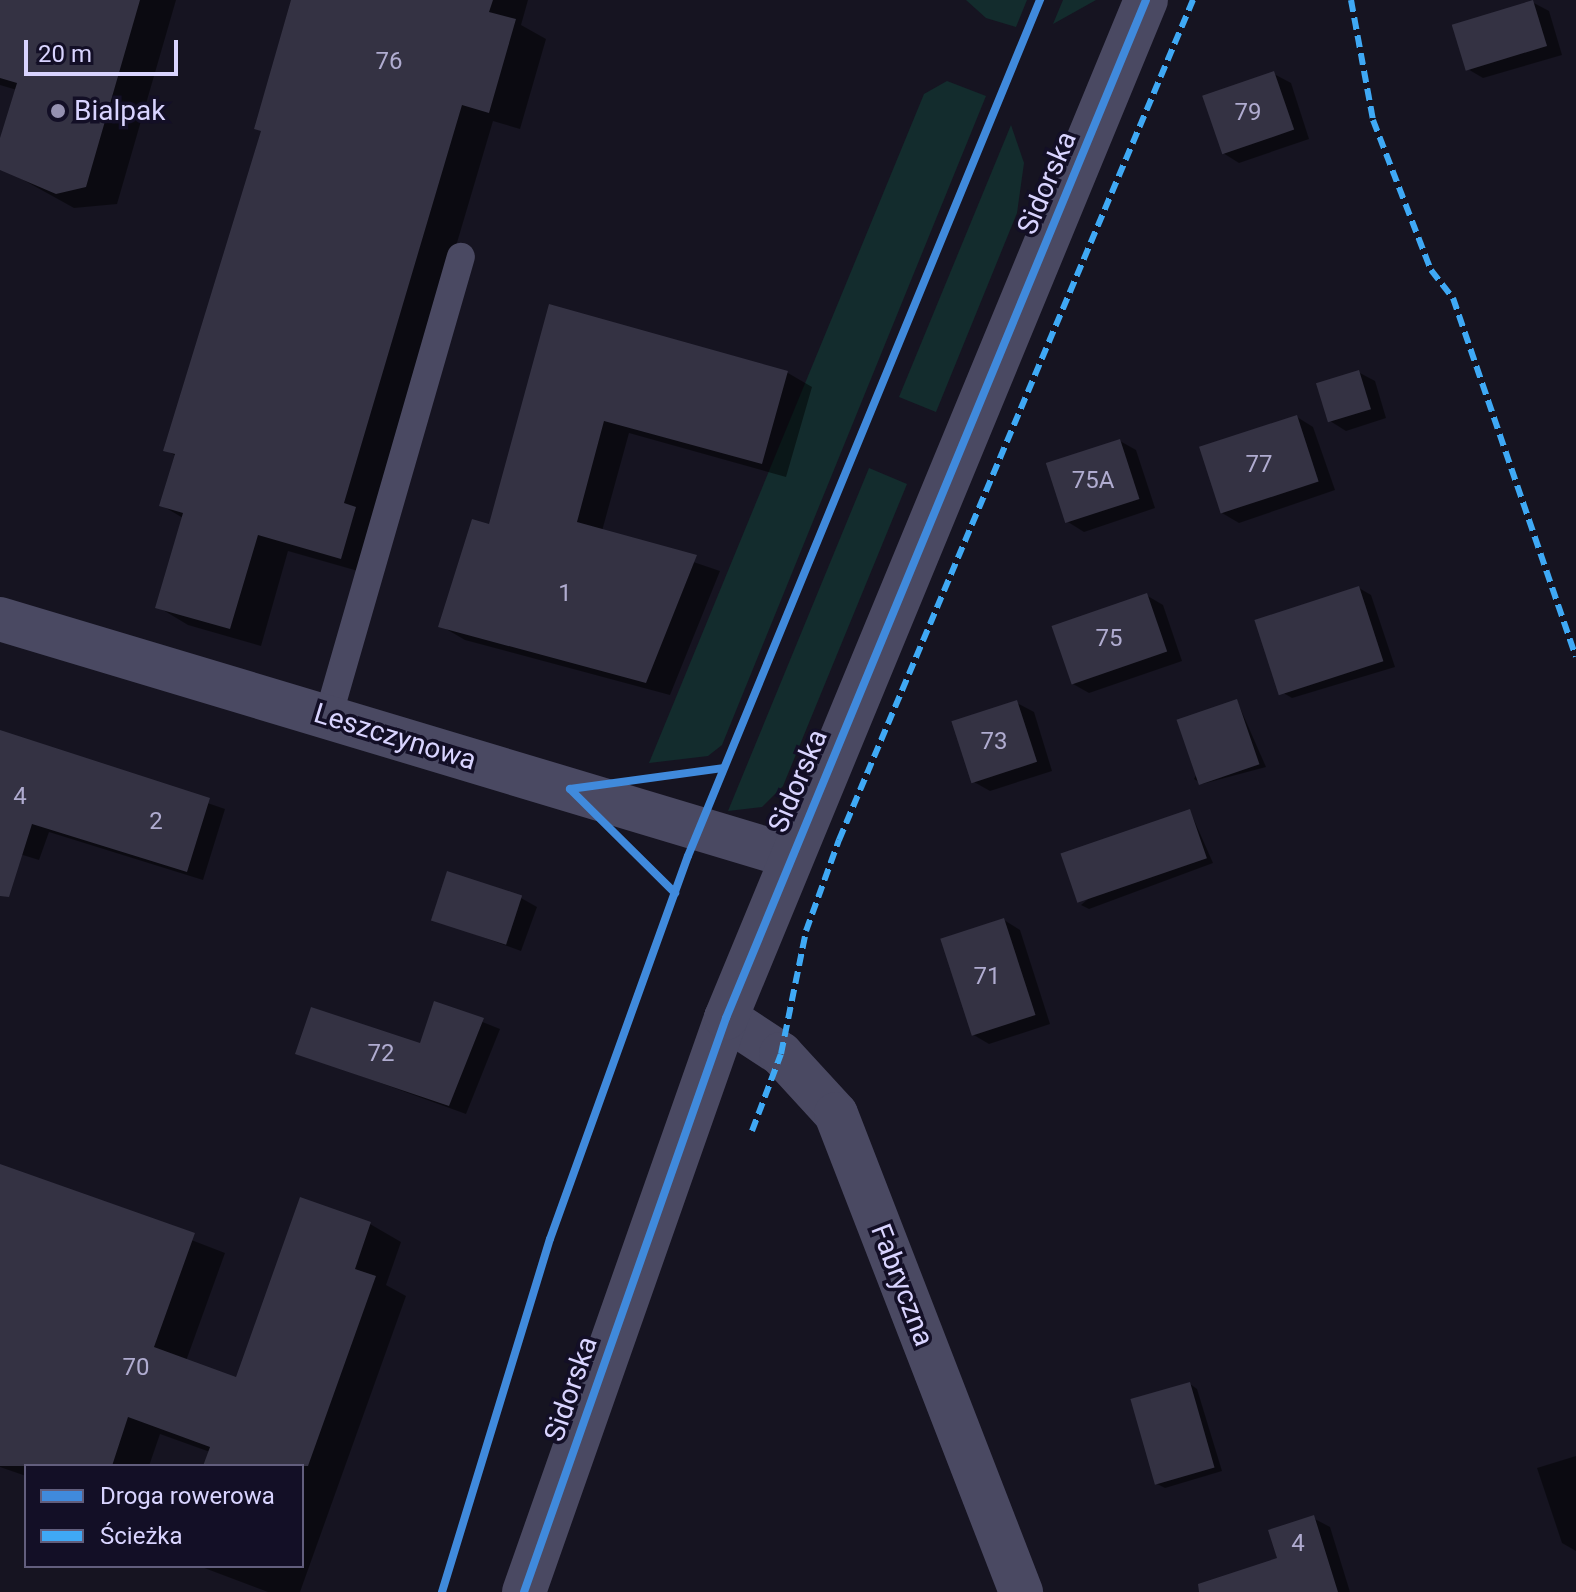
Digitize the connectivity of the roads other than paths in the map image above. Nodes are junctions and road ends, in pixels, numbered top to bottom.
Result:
1 (1146, 0) edge
2 (461, 257) dead end
3 (0, 619) edge
4 (328, 717) junction
5 (790, 856) junction
6 (726, 1018) junction
7 (524, 1592) edge
8 (1021, 1592) edge

1 - 5 street, Sidorska
2 - 4 lane
3 - 4 street, Leszczynowa
4 - 5 street, Leszczynowa
5 - 6 street, Sidorska
6 - 7 street, Sidorska
6 - 8 street, Fabryczna

